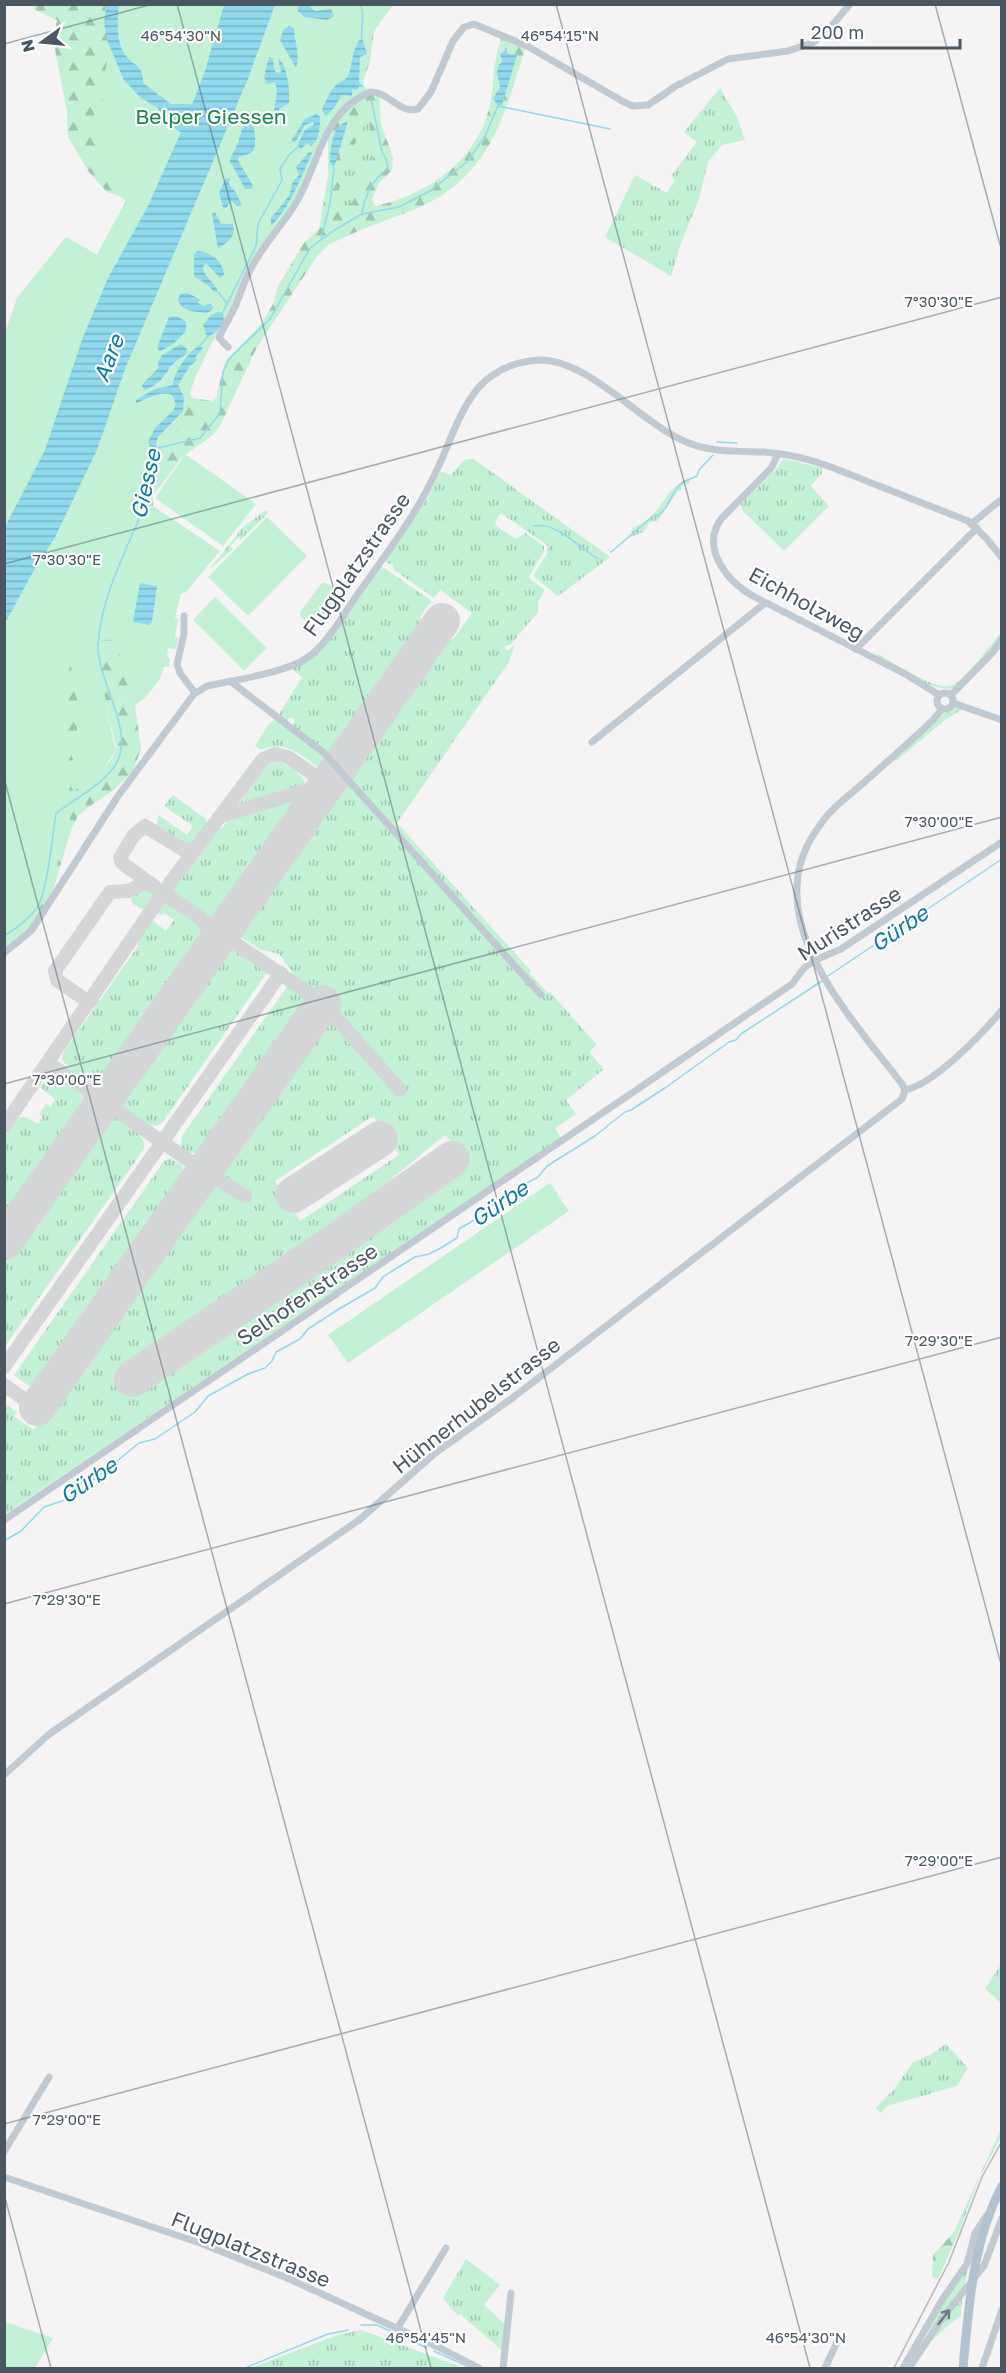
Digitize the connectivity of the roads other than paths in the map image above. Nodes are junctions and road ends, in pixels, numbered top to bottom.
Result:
1 (850, 4) edge
2 (228, 347) dead end
3 (778, 454) junction
4 (1002, 500) edge
5 (974, 526) junction
6 (1002, 558) edge
7 (765, 603) junction
8 (184, 616) dead end
9 (1002, 639) edge
10 (856, 649) junction
11 (230, 681) junction
12 (242, 690) junction
13 (195, 693) junction
14 (939, 695) junction
15 (237, 698) dead end
16 (952, 699) junction
17 (942, 709) junction
18 (1002, 720) edge
19 (592, 742) dead end
20 (1002, 842) edge
21 (4, 953) edge
22 (815, 960) junction
23 (541, 995) dead end
24 (1002, 1010) edge
25 (904, 1093) junction
26 (627, 1095) joint
27 (4, 1521) edge
28 (4, 1775) edge
29 (49, 2077) dead end
30 (4, 2152) edge
31 (4, 2177) edge
32 (1002, 2186) edge
33 (991, 2210) junction
34 (1001, 2222) edge
35 (446, 2248) dead end
36 (511, 2293) dead end
37 (1002, 2310) edge
38 (398, 2329) junction
39 (838, 2340) dead end
40 (479, 2368) edge
41 (503, 2368) edge
42 (825, 2368) edge
43 (903, 2368) edge
44 (909, 2368) edge
45 (963, 2368) edge
46 (982, 2368) edge

1 - 2 street
3 - 5 street, Flugplatzstrasse
3 - 7 street, Eichholzweg
3 - 11 street, Flugplatzstrasse
4 - 5 street
5 - 6 street
5 - 10 street
7 - 10 street, Eichholzweg
7 - 19 street
8 - 13 street
9 - 16 street
10 - 14 street, Eichholzweg
11 - 12 street
11 - 13 street, Flugplatzstrasse
12 - 15 street
12 - 23 street
13 - 21 street
14 - 16 street
14 - 17 street
16 - 17 street
16 - 18 street
17 - 22 street
20 - 22 street, Muristrasse
22 - 25 street
22 - 26 street, Muristrasse
24 - 25 street, Hühnerhubelstrasse
25 - 28 street, Hühnerhubelstrasse
26 - 27 street, Selhofenstrasse
29 - 30 street
31 - 38 street, Flugplatzstrasse
32 - 33 main road
33 - 43 street
33 - 45 main road
44 -> 34 street
35 - 38 street
36 - 41 street
37 - 46 street
38 - 40 street, Flugplatzstrasse
39 - 42 street

